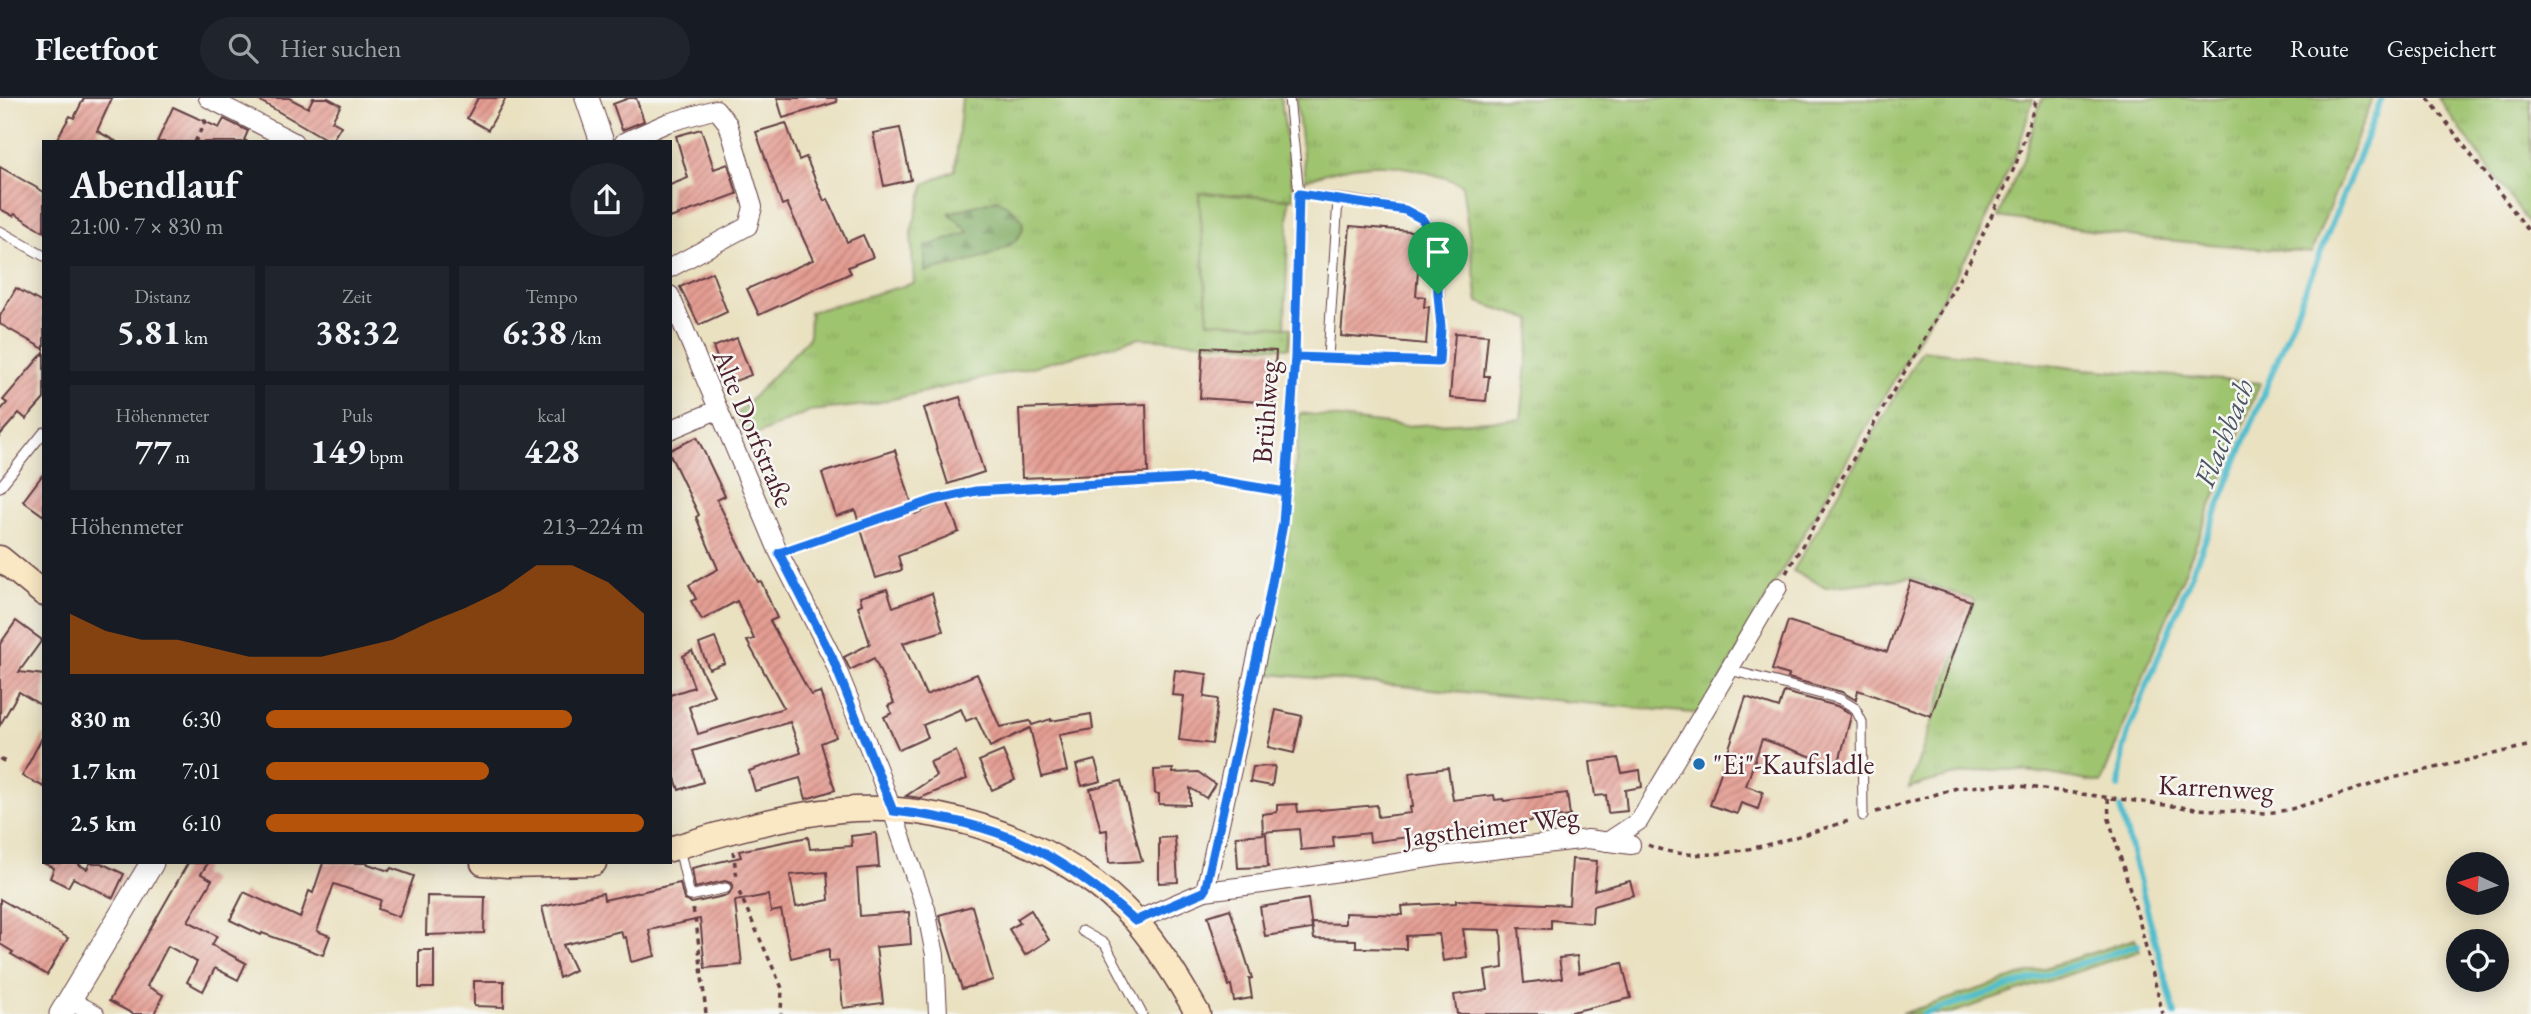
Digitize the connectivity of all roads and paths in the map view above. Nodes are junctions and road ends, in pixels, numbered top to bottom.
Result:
1 (587, 98) edge
2 (1289, 98) edge
3 (2038, 98) edge
4 (2428, 98) edge
5 (211, 100) edge
6 (719, 103) edge
7 (196, 140) edge
8 (290, 140) edge
9 (602, 140) edge
10 (629, 140) edge
11 (1299, 194) junction
12 (1338, 199) junction
13 (0, 231) edge
14 (2531, 234) edge
15 (42, 255) edge
16 (672, 267) edge
17 (672, 300) edge
18 (1295, 357) junction
19 (1328, 358) junction
20 (717, 410) junction
21 (672, 428) edge
22 (42, 434) edge
23 (0, 487) edge
24 (1286, 492) junction
25 (779, 553) junction
26 (0, 558) edge
27 (1777, 587) joint
28 (42, 592) edge
29 (1264, 625) joint
30 (1730, 670) junction
31 (2531, 744) edge
32 (0, 759) edge
33 (8, 763) dead end
34 (2108, 798) junction
35 (893, 811) junction
36 (1863, 816) junction
37 (729, 831) junction
38 (1607, 842) junction
39 (1631, 845) joint
40 (675, 847) edge
41 (151, 864) edge
42 (495, 864) edge
43 (551, 864) edge
44 (737, 879) dead end
45 (726, 888) dead end
46 (739, 891) dead end
47 (1205, 891) junction
48 (690, 896) junction
49 (1135, 921) junction
50 (1082, 931) dead end
51 (65, 1007) edge
52 (95, 1014) edge
53 (706, 1014) edge
54 (781, 1014) edge
55 (938, 1014) edge
56 (1142, 1014) edge
57 (1198, 1014) edge
58 (2163, 1014) edge

1 - 9 street
2 - 11 lane, Brühlweg
3 - 27 path
4 - 14 path
5 - 7 path
5 - 8 street
6 - 10 street
6 - 16 street
11 - 12 lane
11 - 18 lane, Brühlweg
12 - 19 lane
12 - 19 lane
13 - 15 lane
17 - 20 street, Alte Dorfstraße
18 - 19 lane
18 - 24 lane, Brühlweg
20 - 21 street
20 - 25 street, Alte Dorfstraße
22 - 23 lane
24 - 25 path
24 - 29 lane, Brühlweg
25 - 35 street, Alte Dorfstraße
26 - 28 main road
27 - 30 street
29 - 47 street, Brühlweg
30 - 36 lane
30 - 38 street
31 - 34 path, Karrenweg
32 - 33 path
34 - 36 path, Karrenweg
34 - 58 path
35 - 37 main road
35 - 49 main road
35 - 55 street, Alte Dorfstraße
36 - 39 path
37 - 40 main road
37 - 44 path
38 - 39 street, Jagstheimer Weg
38 - 47 street, Jagstheimer Weg
40 - 48 lane
41 - 51 street
42 - 43 main road
45 - 48 lane
46 - 54 path
47 - 49 street, Jagstheimer Weg
48 - 53 path
49 - 57 main road
50 - 56 lane
51 - 52 street

